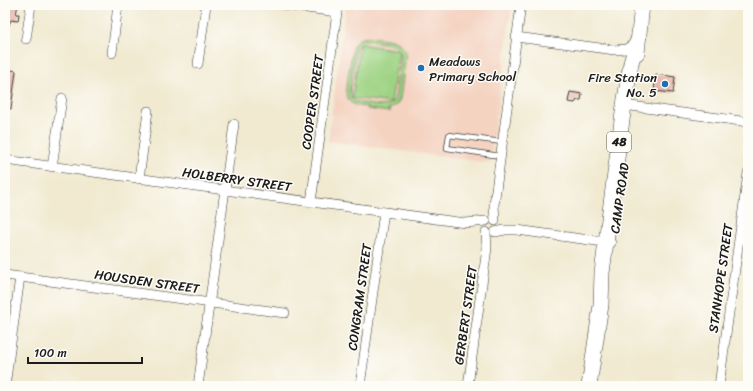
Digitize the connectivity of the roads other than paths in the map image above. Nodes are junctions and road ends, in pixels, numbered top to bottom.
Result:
1 (31, 5) edge
2 (118, 5) edge
3 (206, 5) edge
4 (284, 5) edge
5 (521, 5) edge
6 (642, 5) edge
7 (338, 8) edge
8 (516, 37) junction
9 (26, 39) dead end
10 (637, 42) junction
11 (615, 50) junction
12 (112, 53) dead end
13 (631, 63) junction
14 (198, 64) dead end
15 (62, 98) dead end
16 (628, 106) junction
17 (148, 111) dead end
18 (748, 122) edge
19 (234, 124) dead end
20 (502, 142) junction
21 (500, 156) junction
22 (5, 160) edge
23 (52, 167) junction
24 (748, 173) edge
25 (138, 179) junction
26 (225, 190) junction
27 (311, 202) junction
28 (384, 212) junction
29 (491, 227) junction
30 (609, 243) junction
31 (5, 275) edge
32 (20, 277) junction
33 (209, 303) junction
34 (285, 313) dead end
35 (5, 386) edge
36 (198, 386) edge
37 (360, 386) edge
38 (468, 386) edge
39 (589, 386) edge
40 (719, 386) edge

1 - 9 street
2 - 12 street
3 - 14 street
4 - 7 street
5 - 8 street, GERBERT STREET
6 - 10 main road, CAMP ROAD / 48
7 - 27 street, COOPER STREET
8 - 11 street
8 - 20 street, GERBERT STREET
10 - 11 street
10 - 13 main road, CAMP ROAD / 48
10 - 16 main road, CAMP ROAD / 48
11 - 13 street
13 - 16 main road, CAMP ROAD / 48
15 - 23 street
16 - 18 street
16 - 30 main road, CAMP ROAD / 48
17 - 25 street
19 - 26 street
20 - 21 street, GERBERT STREET
20 - 21 lane
21 - 29 street, GERBERT STREET
22 - 23 street, HOLBERRY STREET
23 - 25 street, HOLBERRY STREET
24 - 40 street, STANHOPE STREET
25 - 26 street, HOLBERRY STREET
26 - 27 street, HOLBERRY STREET
26 - 33 street
27 - 28 street, HOLBERRY STREET
28 - 29 street, HOLBERRY STREET
28 - 37 street, CONGRAM STREET
29 - 30 street, HOLBERRY STREET
29 - 38 street, GERBERT STREET
30 - 39 main road, CAMP ROAD / 48
31 - 32 street, HOUSDEN STREET
32 - 33 street, HOUSDEN STREET
32 - 35 street
33 - 34 street, HOUSDEN STREET
33 - 36 street

